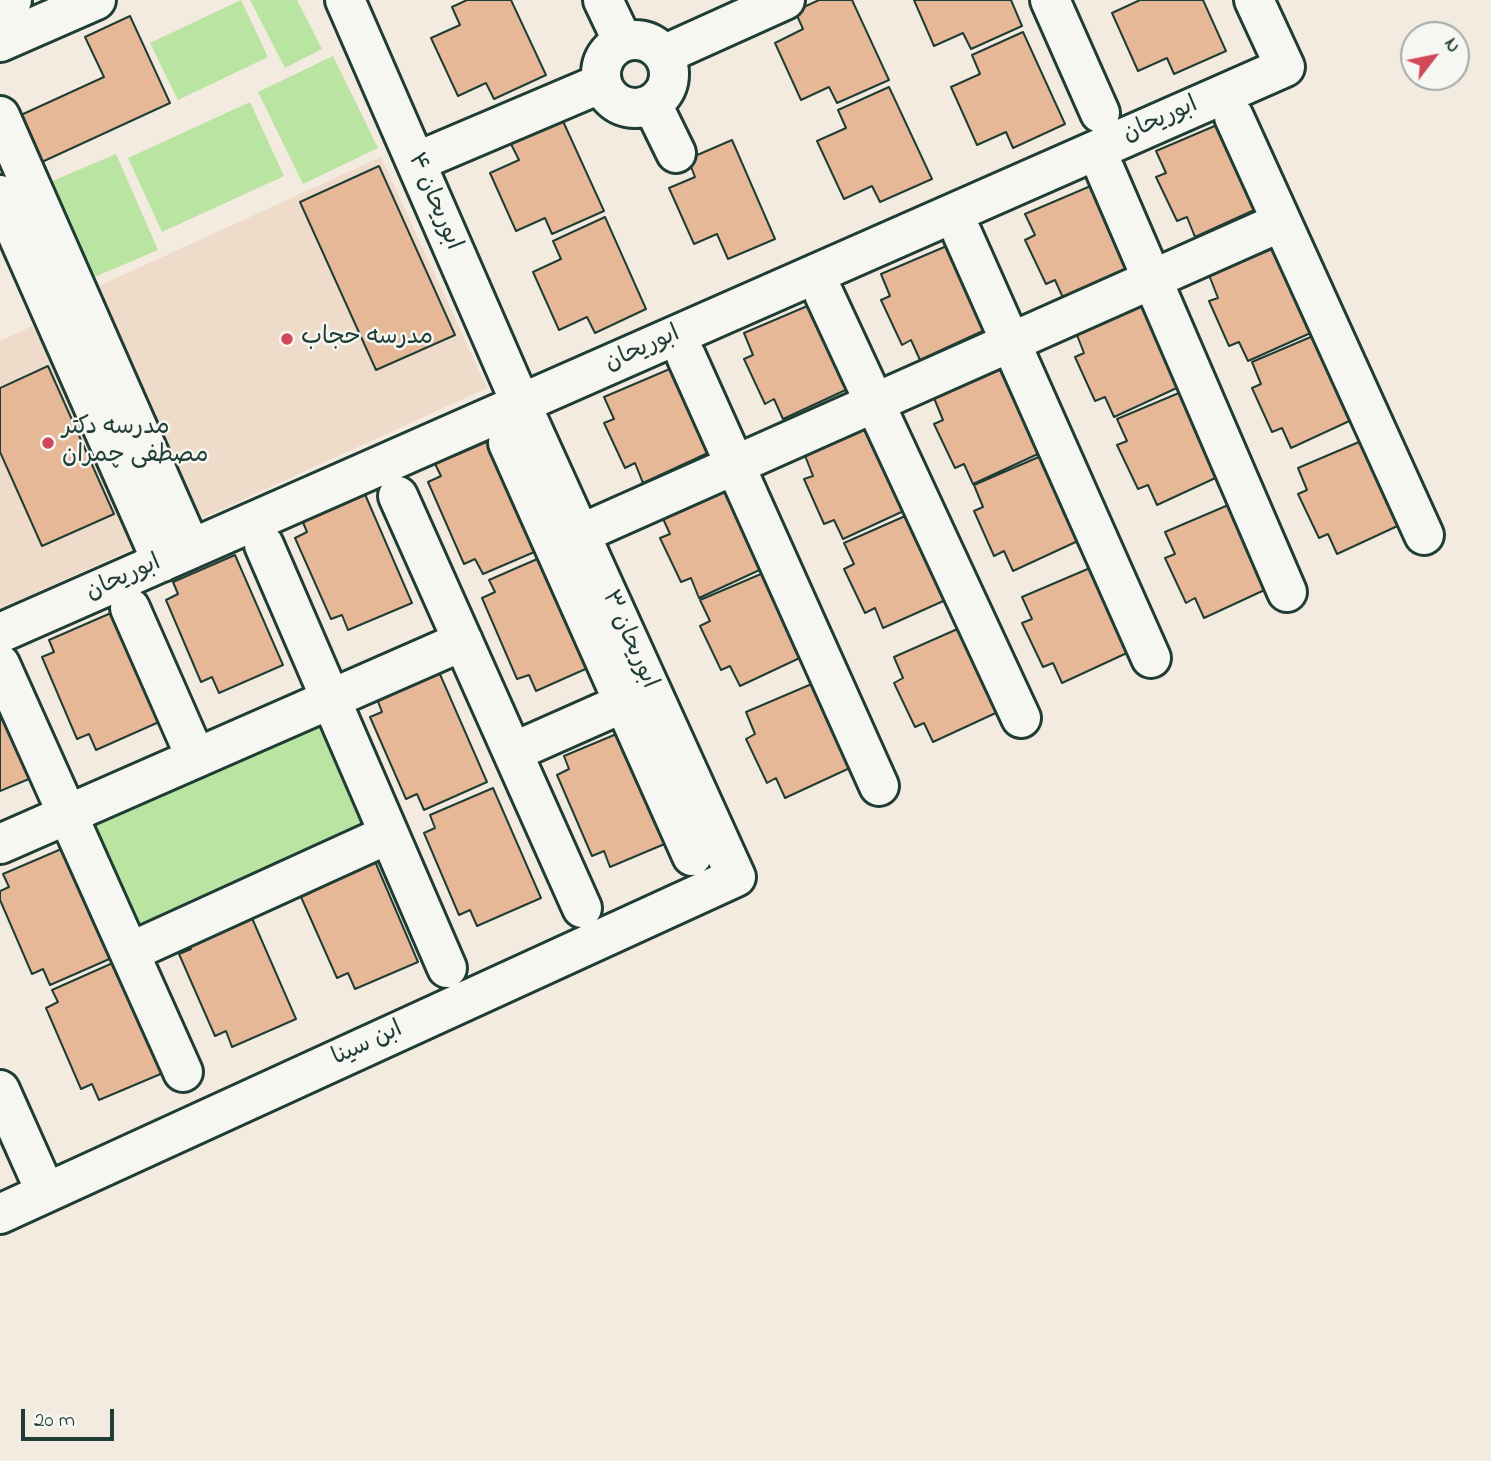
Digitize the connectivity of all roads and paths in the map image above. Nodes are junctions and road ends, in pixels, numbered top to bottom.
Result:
1 (12, 0) edge
2 (96, 0) edge
3 (345, 0) edge
4 (603, 0) edge
5 (785, 0) edge
6 (1050, 0) edge
7 (1254, 0) edge
8 (0, 5) edge
9 (0, 42) edge
10 (622, 42) junction
11 (663, 55) junction
12 (602, 83) junction
13 (652, 104) junction
14 (1100, 113) dead end
15 (0, 116) edge
16 (1234, 117) dead end
17 (676, 153) dead end
18 (416, 162) junction
19 (1105, 170) dead end
20 (0, 195) edge
21 (1282, 222) junction
22 (962, 233) dead end
23 (40, 246) junction
24 (1152, 279) junction
25 (824, 294) dead end
26 (1010, 342) junction
27 (686, 356) dead end
28 (875, 403) junction
29 (521, 404) junction
30 (508, 443) dead end
31 (735, 465) junction
32 (398, 496) dead end
33 (580, 534) junction
34 (1423, 535) dead end
35 (264, 545) dead end
36 (177, 555) junction
37 (1287, 592) dead end
38 (130, 608) dead end
39 (0, 633) edge
40 (463, 640) junction
41 (1152, 659) dead end
42 (0, 664) edge
43 (638, 697) junction
44 (330, 699) junction
45 (1021, 718) dead end
46 (513, 752) junction
47 (196, 758) junction
48 (879, 786) dead end
49 (68, 814) junction
50 (389, 834) junction
51 (0, 844) edge
52 (692, 856) dead end
53 (736, 877) joint
54 (582, 908) dead end
55 (130, 952) junction
56 (447, 968) dead end
57 (183, 1072) dead end
58 (0, 1090) edge
59 (46, 1193) junction
60 (0, 1214) edge

1 - 8 street
2 - 9 street
3 - 18 street, ابوریحان ۴
4 - 10 street
5 - 11 street
6 - 14 street
7 - 29 street, ابوریحان
10 - 11 street
10 - 12 street
11 - 13 street
12 - 13 street
12 - 18 street
13 - 17 street
15 - 23 street
16 - 21 street
18 - 29 street, ابوریحان ۴
19 - 24 street
20 - 23 street
21 - 24 street
21 - 34 street
22 - 26 street
23 - 36 street
24 - 26 street
24 - 37 street
25 - 28 street
26 - 28 street
26 - 41 street
27 - 31 street
28 - 31 street
28 - 45 street
29 - 33 street, ابوریحان ۳
29 - 36 street, ابوریحان
30 - 43 street
31 - 33 street
31 - 48 street
32 - 40 street
33 - 43 street, ابوریحان ۳
35 - 44 street
36 - 39 street, ابوریحان
38 - 47 street
40 - 44 street
40 - 46 street
42 - 49 street
43 - 46 street
43 - 52 street
43 - 53 street, ابوریحان ۳
44 - 47 street
44 - 50 street
46 - 54 street
47 - 49 street
49 - 51 street
49 - 55 street
50 - 55 street
50 - 56 street
53 - 59 street, ابن سینا
55 - 57 street
58 - 59 street
59 - 60 street, ابن سینا

